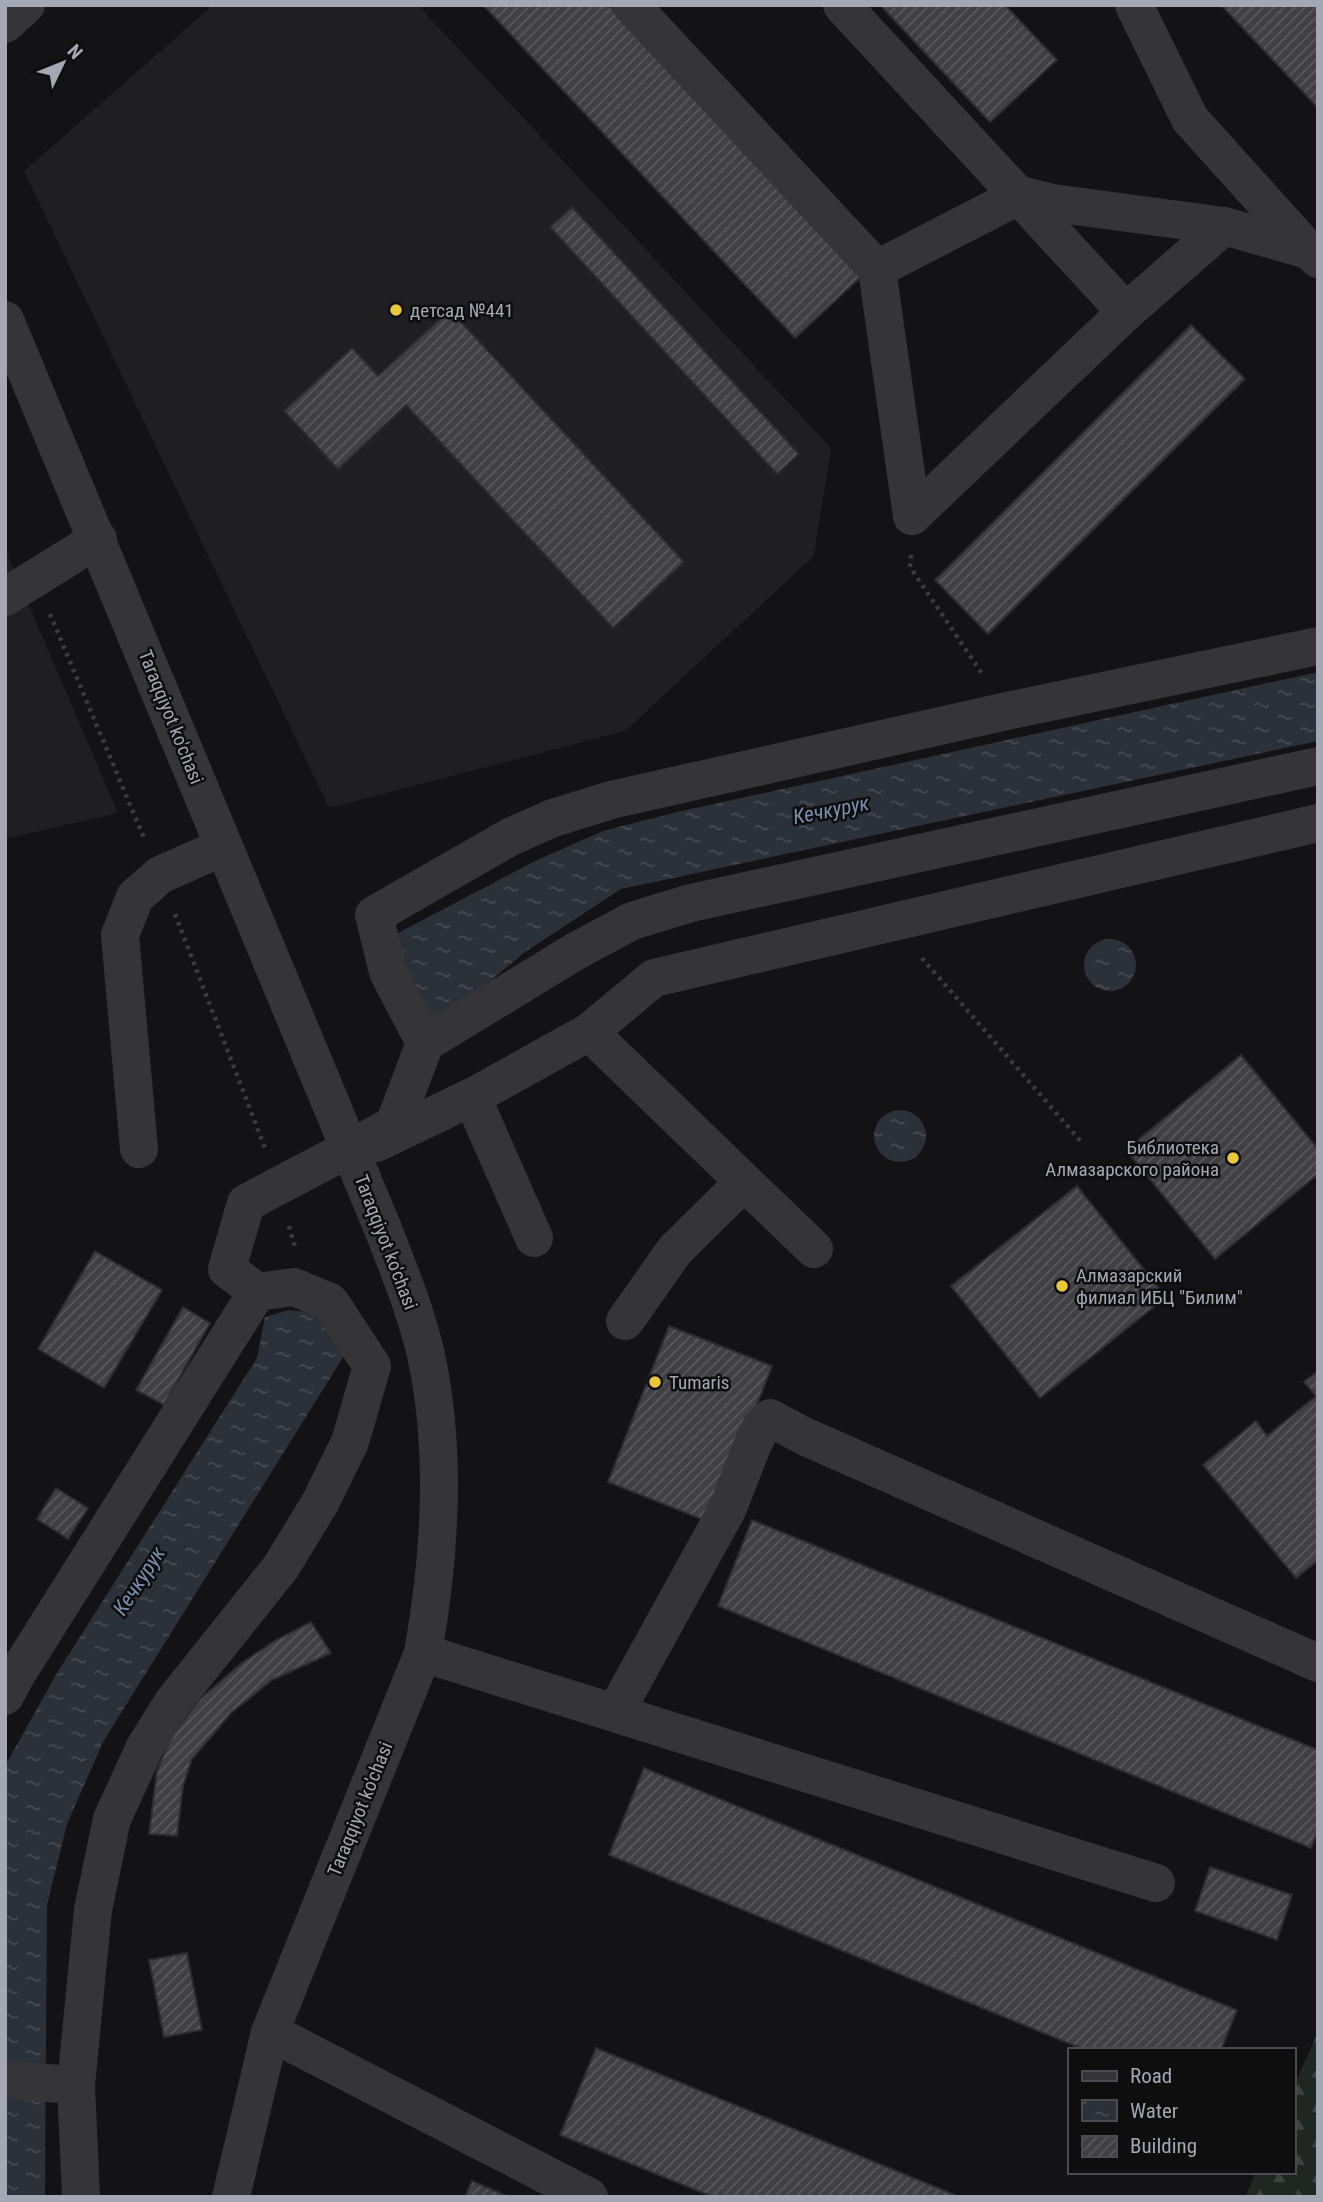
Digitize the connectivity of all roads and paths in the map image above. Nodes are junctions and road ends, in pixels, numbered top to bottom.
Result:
1 (26, 5) edge
2 (631, 5) edge
3 (842, 5) edge
4 (1134, 5) edge
5 (5, 24) edge
6 (1020, 195) junction
7 (1224, 226) junction
8 (1313, 255) edge
9 (877, 269) junction
10 (1126, 312) junction
11 (5, 320) edge
12 (912, 516) junction
13 (98, 539) junction
14 (20, 587) edge
15 (1318, 646) edge
16 (1007, 711) junction
17 (1318, 766) edge
18 (1318, 823) edge
19 (223, 847) junction
20 (160, 875) junction
21 (892, 922) junction
22 (589, 1032) junction
23 (425, 1043) junction
24 (472, 1097) junction
25 (1083, 1144) dead end
26 (139, 1149) dead end
27 (352, 1155) junction
28 (744, 1182) junction
29 (279, 1186) junction
30 (534, 1238) dead end
31 (814, 1249) dead end
32 (257, 1292) junction
33 (306, 1293) junction
34 (625, 1321) dead end
35 (423, 1653) junction
36 (1318, 1663) edge
37 (5, 1696) edge
38 (615, 1713) junction
39 (1156, 1883) dead end
40 (270, 2032) junction
41 (5, 2080) edge
42 (76, 2085) junction
43 (584, 2196) edge
44 (81, 2197) edge
45 (231, 2197) edge

1 - 5 street
2 - 9 street
3 - 6 street
4 - 8 street
6 - 7 street
6 - 9 street
6 - 10 street
7 - 8 street
7 - 10 street
9 - 12 street
10 - 12 street
11 - 13 street, Taraqqiyot ko'chasi
12 - 16 path
13 - 14 street
13 - 19 street, Taraqqiyot ko'chasi
14 - 20 path
15 - 16 street
16 - 23 street
17 - 23 street
18 - 21 street
19 - 20 street
19 - 27 street, Taraqqiyot ko'chasi
20 - 26 street
20 - 29 path
21 - 22 street
21 - 25 path
22 - 24 street
22 - 28 street
23 - 29 street
24 - 27 street
24 - 30 street
27 - 35 street, Taraqqiyot ko'chasi
28 - 31 street
28 - 34 street
29 - 32 street
29 - 33 path
32 - 33 street
32 - 37 street
33 - 42 street
35 - 38 street
35 - 40 street, Taraqqiyot ko'chasi
36 - 38 street
38 - 39 street
40 - 43 street
40 - 45 street, Taraqqiyot ko'chasi
41 - 42 street
42 - 44 street

